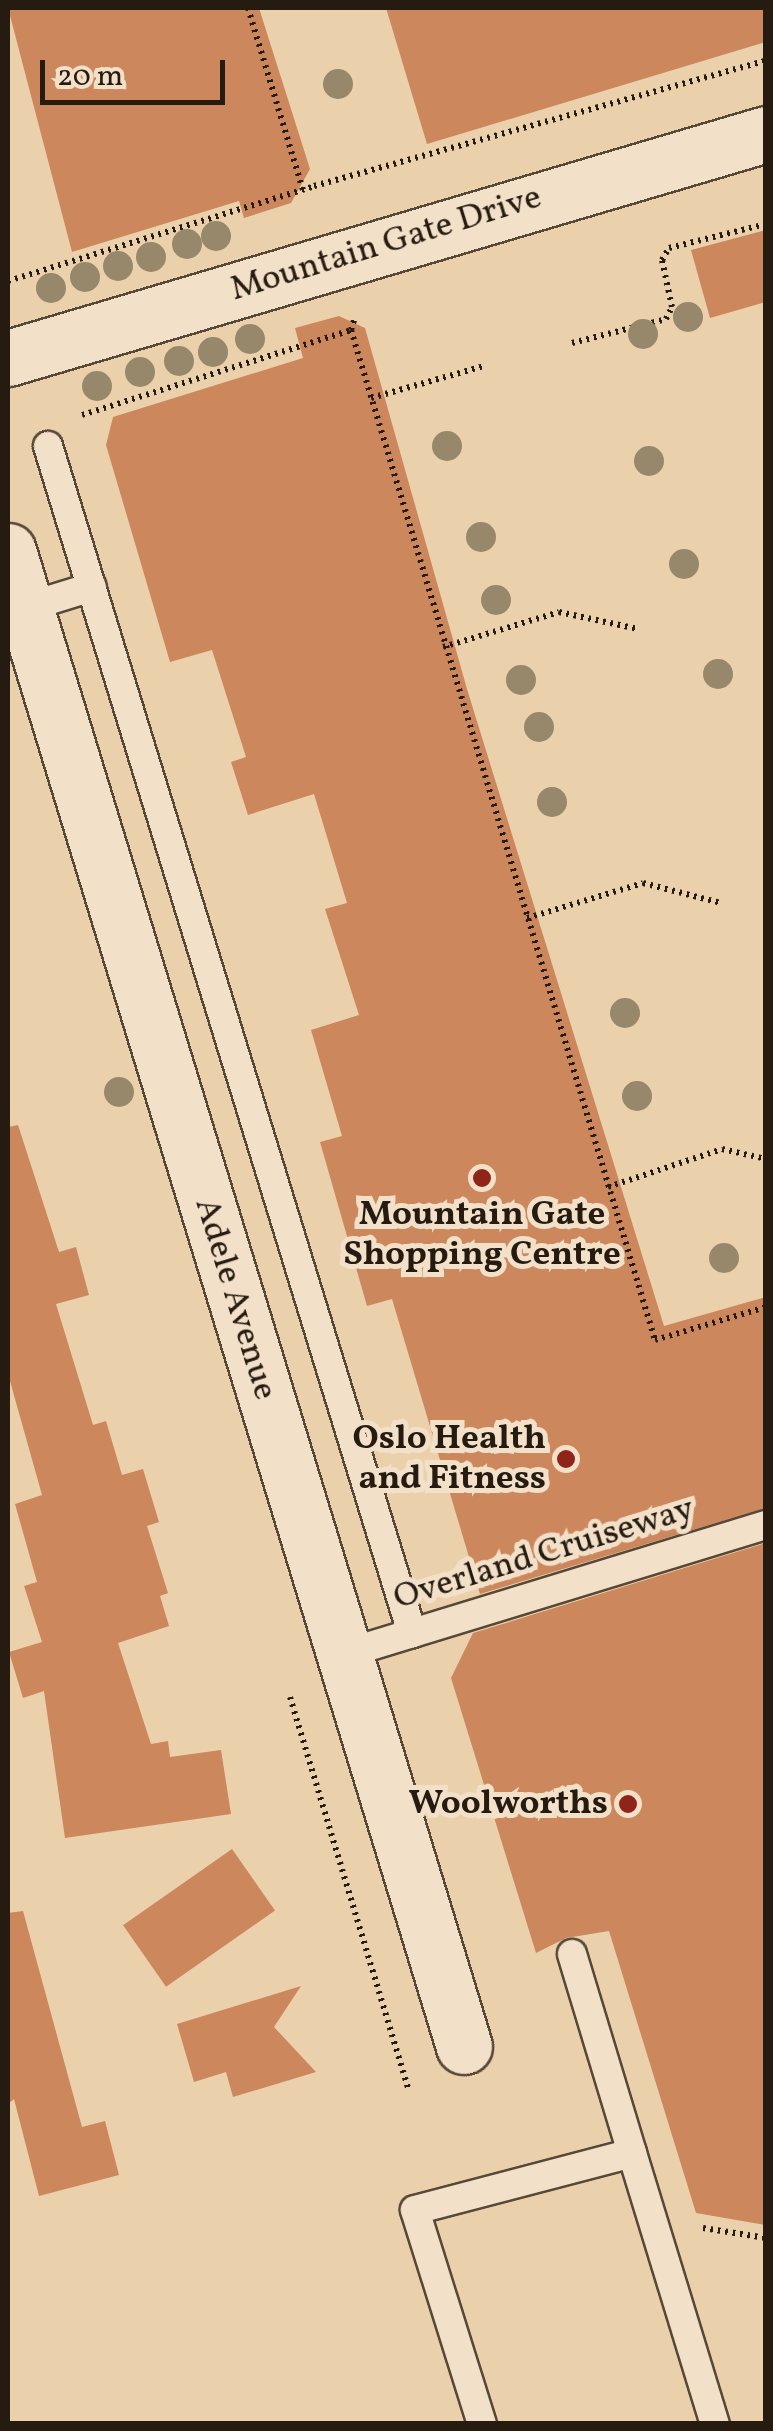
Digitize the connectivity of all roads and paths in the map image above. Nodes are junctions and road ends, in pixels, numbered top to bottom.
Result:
1 (248, 8) edge
2 (766, 61) edge
3 (766, 134) edge
4 (304, 190) junction
5 (766, 224) edge
6 (8, 280) edge
7 (350, 304) dead end
8 (351, 330) junction
9 (572, 343) dead end
10 (8, 358) edge
11 (484, 366) dead end
12 (371, 398) junction
13 (67, 420) dead end
14 (48, 446) dead end
15 (8, 551) edge
16 (92, 587) junction
17 (24, 608) junction
18 (638, 629) dead end
19 (443, 647) junction
20 (721, 904) dead end
21 (527, 918) junction
22 (766, 1159) edge
23 (608, 1187) junction
24 (766, 1307) edge
25 (766, 1525) edge
26 (412, 1633) junction
27 (344, 1654) junction
28 (572, 1954) dead end
29 (464, 2046) dead end
30 (632, 2153) junction
31 (653, 2220) junction
32 (766, 2238) edge
33 (482, 2424) edge
34 (715, 2424) edge

1 - 4 path
2 - 4 path
3 - 10 street, Mountain Gate Drive
4 - 6 path
5 - 9 path
7 - 8 path
8 - 12 path
8 - 13 path
11 - 12 path
12 - 19 path
14 - 16 lane
15 - 17 street, Adele Avenue
16 - 17 lane
16 - 26 lane
17 - 27 street, Adele Avenue
18 - 19 path
19 - 21 path
20 - 21 path
21 - 23 path
22 - 23 path
23 - 24 path
25 - 26 lane, Overland Cruiseway
26 - 27 lane, Overland Cruiseway
27 - 29 street, Adele Avenue
28 - 30 lane
30 - 31 lane
30 - 33 lane
31 - 32 path
31 - 34 lane

